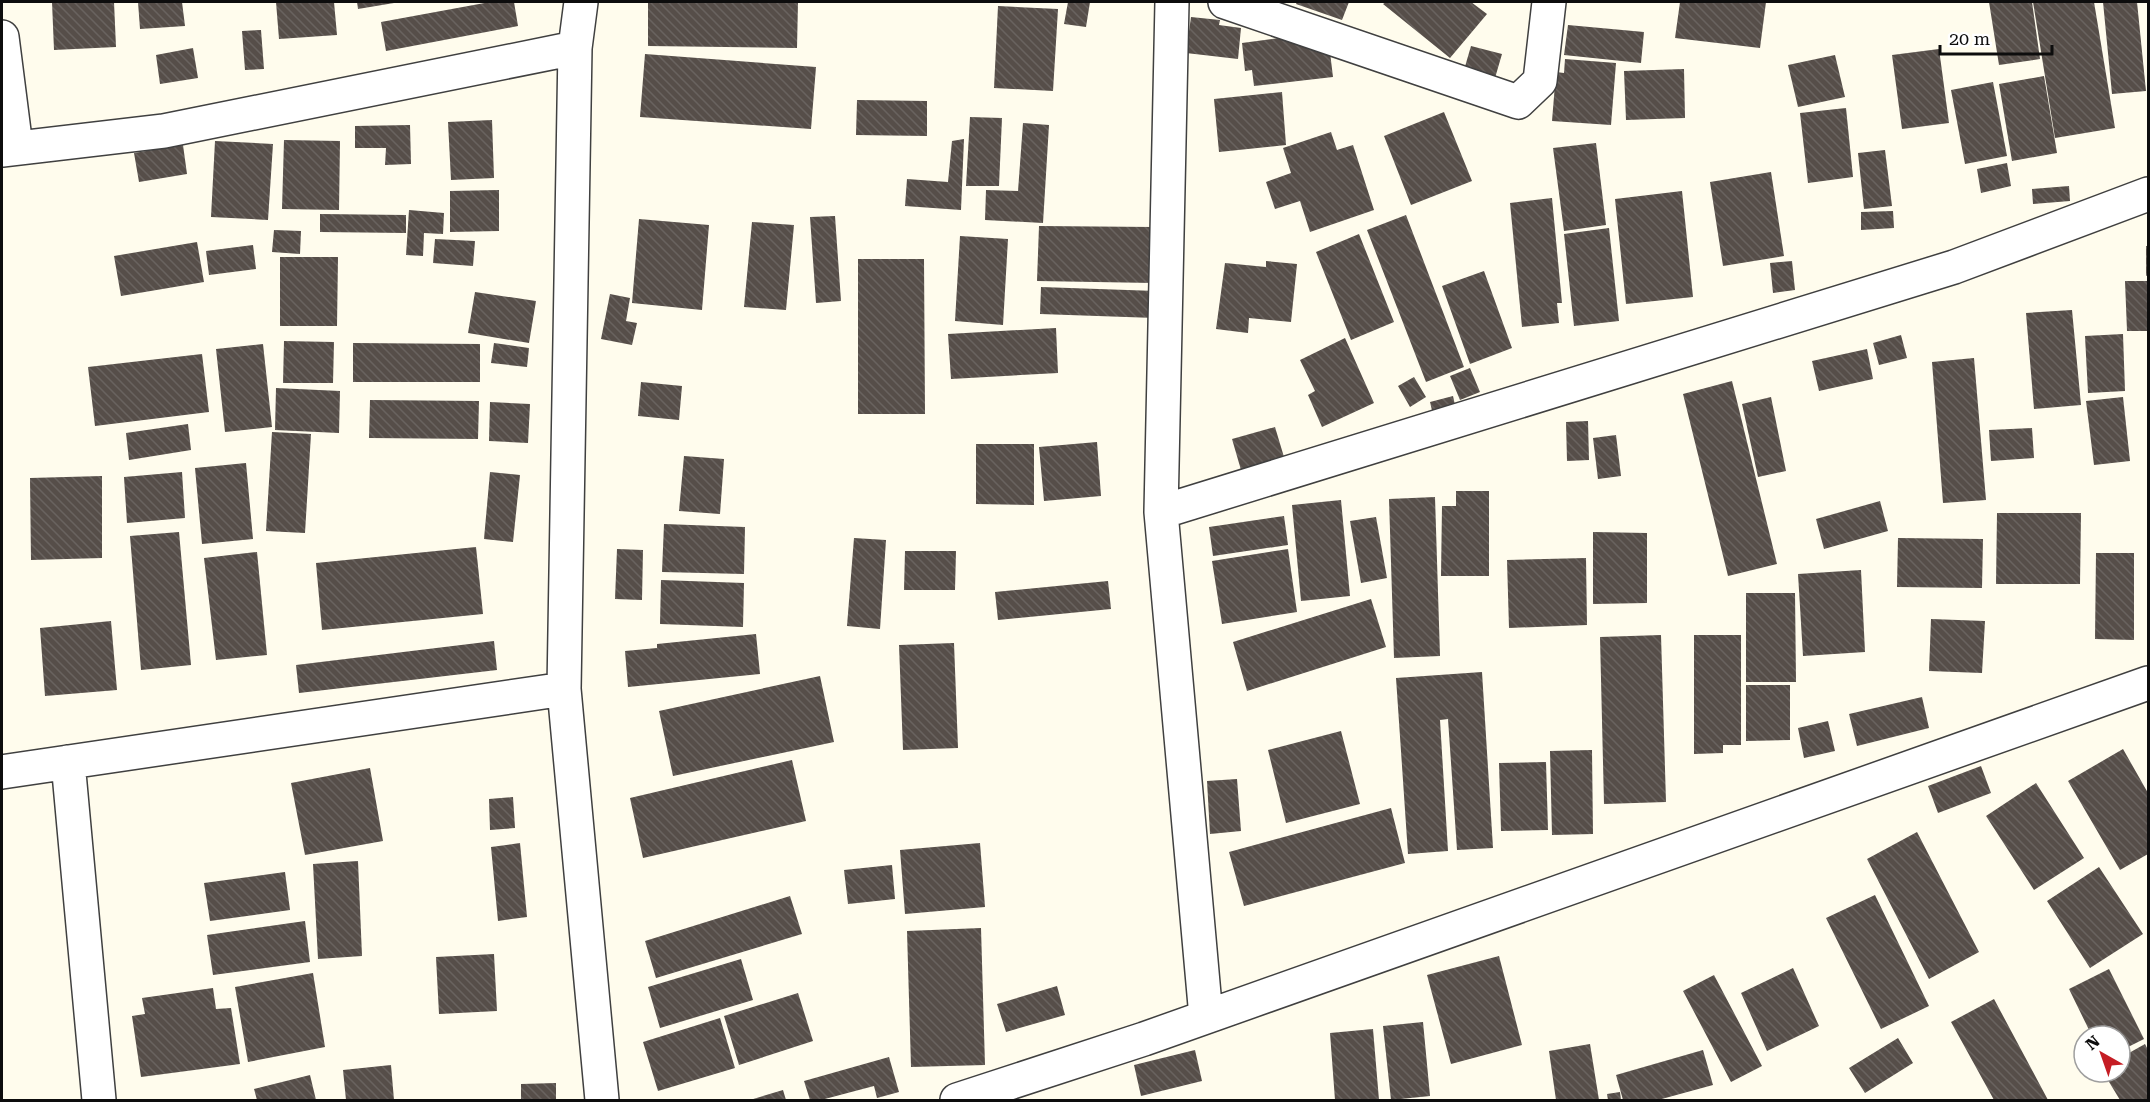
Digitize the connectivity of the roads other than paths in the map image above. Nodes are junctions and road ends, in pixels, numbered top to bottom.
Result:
1 (581, 2) edge
2 (1172, 2) edge
3 (1225, 2) edge
4 (1549, 2) edge
5 (2, 37) edge
6 (575, 48) junction
7 (9, 149) edge
8 (2148, 194) edge
9 (1161, 512) junction
10 (2148, 683) edge
11 (564, 689) junction
12 (68, 762) junction
13 (2, 772) edge
14 (1206, 1017) junction
15 (99, 1101) edge
16 (602, 1101) edge
17 (957, 1101) edge

1 - 6 street
2 - 9 street
3 - 4 street
5 - 7 street
6 - 7 street
6 - 11 street
8 - 9 street
9 - 14 street
10 - 14 street
11 - 12 street
11 - 16 street
12 - 13 street
12 - 15 street
14 - 17 street

